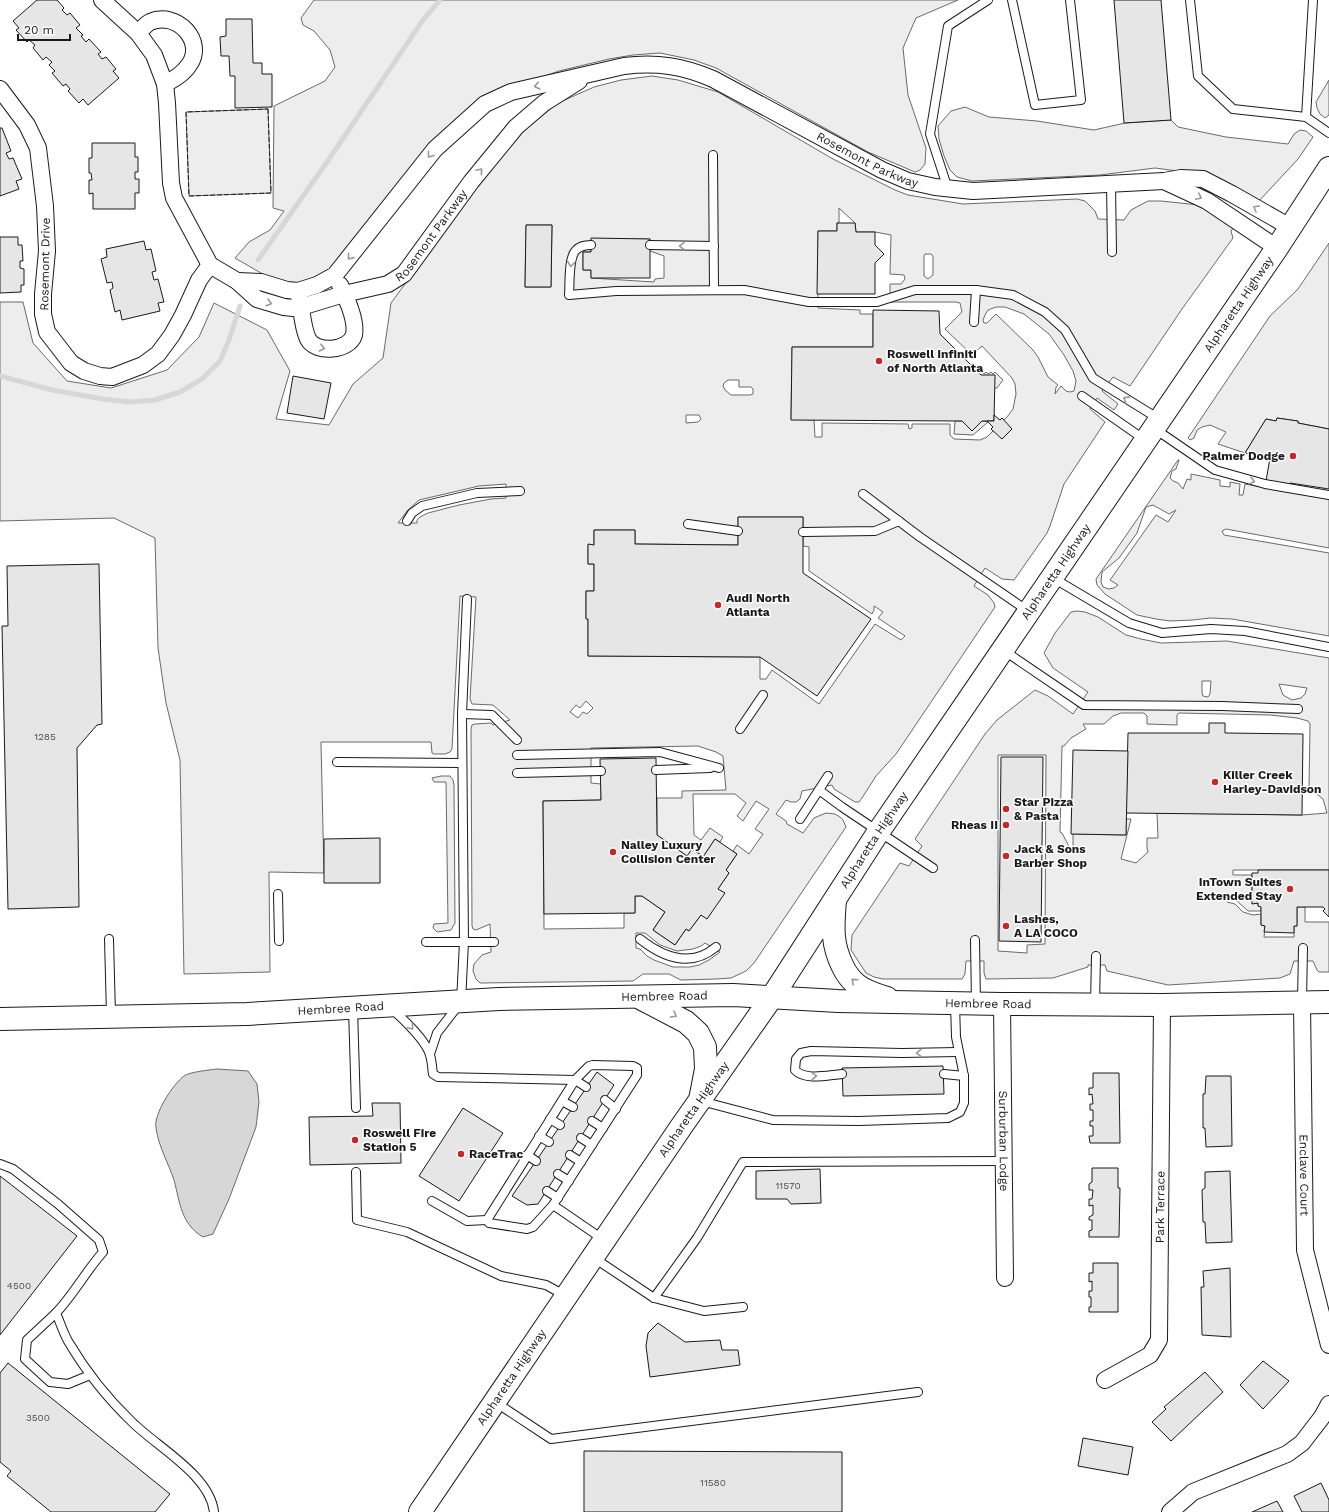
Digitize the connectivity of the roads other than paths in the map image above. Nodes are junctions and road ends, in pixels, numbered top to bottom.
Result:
1 (102, 0) edge
2 (988, 0) edge
3 (1012, 0) edge
4 (1070, 0) edge
5 (1190, 0) edge
6 (1313, 0) edge
7 (138, 32) junction
8 (589, 75) junction
9 (165, 84) junction
10 (0, 89) edge
11 (1306, 117) junction
12 (1329, 132) edge
13 (713, 155) dead end
14 (1329, 168) edge
15 (1164, 181) junction
16 (1111, 184) junction
17 (948, 189) junction
18 (1290, 227) junction
19 (591, 245) dead end
20 (650, 245) dead end
21 (714, 246) junction
22 (1277, 248) junction
23 (1112, 252) dead end
24 (210, 264) junction
25 (335, 275) junction
26 (237, 281) junction
27 (714, 290) junction
28 (976, 290) junction
29 (298, 291) junction
30 (344, 294) junction
31 (301, 307) junction
32 (974, 322) dead end
33 (1082, 396) dead end
34 (1153, 429) junction
35 (520, 491) dead end
36 (862, 494) dead end
37 (1329, 495) edge
38 (407, 521) dead end
39 (899, 521) junction
40 (688, 524) dead end
41 (738, 531) dead end
42 (803, 532) dead end
43 (1053, 577) junction
44 (467, 599) dead end
45 (1029, 611) junction
46 (1329, 647) edge
47 (1002, 650) junction
48 (763, 695) dead end
49 (1298, 709) dead end
50 (462, 714) junction
51 (740, 729) dead end
52 (517, 740) dead end
53 (517, 755) dead end
54 (337, 762) dead end
55 (462, 763) junction
56 (656, 770) dead end
57 (601, 771) dead end
58 (517, 773) dead end
59 (828, 776) dead end
60 (819, 790) junction
61 (800, 819) dead end
62 (880, 831) junction
63 (932, 868) dead end
64 (278, 894) dead end
65 (835, 900) junction
66 (109, 939) dead end
67 (640, 939) dead end
68 (975, 940) dead end
69 (279, 941) dead end
70 (426, 942) dead end
71 (464, 942) junction
72 (494, 942) dead end
73 (716, 947) dead end
74 (1303, 948) dead end
75 (1096, 956) dead end
76 (639, 997) junction
77 (772, 997) junction
78 (461, 1002) junction
79 (902, 1002) junction
80 (1302, 1002) junction
81 (1329, 1002) edge
82 (965, 1004) junction
83 (1002, 1004) junction
84 (387, 1005) junction
85 (1095, 1005) junction
86 (1162, 1005) junction
87 (353, 1007) junction
88 (111, 1016) junction
89 (0, 1019) edge
90 (958, 1052) junction
91 (430, 1054) junction
92 (842, 1074) dead end
93 (944, 1074) dead end
94 (964, 1076) junction
95 (575, 1080) junction
96 (586, 1087) dead end
97 (605, 1100) dead end
98 (700, 1100) junction
99 (562, 1101) junction
100 (572, 1107) dead end
101 (356, 1108) dead end
102 (616, 1109) junction
103 (550, 1119) junction
104 (592, 1121) dead end
105 (560, 1125) dead end
106 (603, 1128) junction
107 (539, 1136) junction
108 (580, 1138) dead end
109 (549, 1142) dead end
110 (592, 1145) junction
111 (527, 1155) junction
112 (570, 1155) dead end
113 (536, 1161) dead end
114 (1004, 1161) junction
115 (581, 1162) junction
116 (0, 1164) edge
117 (356, 1172) dead end
118 (516, 1172) junction
119 (558, 1174) dead end
120 (524, 1177) dead end
121 (568, 1181) junction
122 (547, 1191) dead end
123 (432, 1200) dead end
124 (555, 1201) junction
125 (487, 1220) junction
126 (605, 1240) junction
127 (593, 1258) junction
128 (1005, 1278) dead end
129 (567, 1296) junction
130 (654, 1298) junction
131 (743, 1307) dead end
132 (56, 1313) junction
133 (1329, 1345) edge
134 (90, 1375) junction
135 (1105, 1380) dead end
136 (918, 1392) dead end
137 (494, 1402) junction
138 (1329, 1404) edge
139 (214, 1512) edge
140 (420, 1512) edge
141 (1170, 1512) edge

1 - 7 street, Rosemont Parkway
2 - 17 lane
3 - 4 lane
5 - 11 lane
6 - 11 lane
7 - 9 street, Rosemont Parkway
7 - 9 street
8 - 17 street, Rosemont Parkway
8 -> 25 street, Rosemont Parkway
30 -> 8 street, Rosemont Parkway
9 - 24 street, Rosemont Parkway
10 - 24 street, Rosemont Drive
11 - 12 lane
13 - 21 lane
14 - 18 main road, Alpharetta Highway
15 - 16 street, Rosemont Parkway
18 -> 15 street, Rosemont Parkway
15 -> 22 street, Rosemont Parkway
16 - 17 street, Rosemont Parkway
16 - 23 lane
18 - 22 main road, Alpharetta Highway
19 -> 27 lane
21 -> 20 lane
21 - 27 lane
22 - 34 main road, Alpharetta Highway
24 - 26 street, Rosemont Parkway
25 - 29 street, Rosemont Parkway
25 - 30 street
26 - 29 street, Rosemont Parkway
26 -> 31 street, Rosemont Parkway
27 - 28 lane
28 - 32 lane
34 -> 28 lane
29 - 31 street
30 - 31 street, Rosemont Parkway
31 -> 30 street
33 - 34 lane
34 -> 37 lane
34 - 43 main road, Alpharetta Highway
35 - 38 lane
36 - 39 lane
39 - 42 lane
39 - 45 lane
40 - 41 lane
43 - 45 main road, Alpharetta Highway
43 - 46 lane
44 - 50 lane
45 - 47 main road, Alpharetta Highway
47 - 49 lane
47 - 62 main road, Alpharetta Highway
48 - 51 lane
50 - 52 lane
50 - 55 lane
53 - 56 lane
54 - 55 lane
55 - 71 lane
57 - 58 lane
59 - 60 lane
60 - 61 lane
60 - 62 lane
62 - 63 lane
62 - 65 main road, Alpharetta Highway
64 - 69 lane
65 - 77 main road, Alpharetta Highway
79 -> 65 main road
66 - 88 lane
67 - 73 lane
68 - 82 lane
70 - 71 lane
71 - 72 lane
71 - 78 lane
74 - 80 lane
75 - 85 lane
76 - 77 main road, Hembree Road
76 - 78 main road, Hembree Road
76 -> 98 main road
77 - 79 main road, Hembree Road
77 - 98 main road, Alpharetta Highway
78 - 84 main road, Hembree Road
78 - 91 lane
79 - 82 main road, Hembree Road
80 - 81 main road, Hembree Road
80 - 86 main road, Hembree Road
80 - 133 street, Enclave Court
82 - 83 main road, Hembree Road
82 - 90 lane
83 - 85 main road, Hembree Road
83 - 114 street, Surburban Lodge
84 - 87 main road, Hembree Road
84 -> 91 lane
85 - 86 main road, Hembree Road
86 - 135 street, Park Terrace
87 - 88 main road, Hembree Road
87 - 101 lane
88 - 89 main road, Hembree Road
90 -> 92 lane
90 - 94 lane
91 - 95 lane
93 - 94 lane
94 - 98 lane
95 - 96 lane
95 - 99 lane
95 - 102 lane
97 - 102 lane
98 - 126 main road, Alpharetta Highway
99 - 100 lane
99 - 103 lane
102 - 106 lane
103 - 105 lane
103 - 107 lane
104 - 106 lane
106 - 110 lane
107 - 109 lane
107 - 111 lane
108 - 110 lane
110 - 115 lane
111 - 113 lane
111 - 118 lane
112 - 115 lane
114 - 128 street, Surburban Lodge
114 - 130 lane
115 - 121 lane
116 - 132 lane
117 - 129 lane
118 - 120 lane
118 - 125 lane
119 - 121 lane
121 - 124 lane
122 - 124 lane
123 - 125 lane
124 - 125 lane
124 - 126 lane
126 - 127 main road, Alpharetta Highway
127 - 129 main road, Alpharetta Highway
127 - 130 lane
129 - 137 main road, Alpharetta Highway
130 - 131 lane
132 - 134 lane
132 - 134 lane
134 - 139 lane
136 - 137 lane
137 - 140 main road, Alpharetta Highway
138 - 141 street

